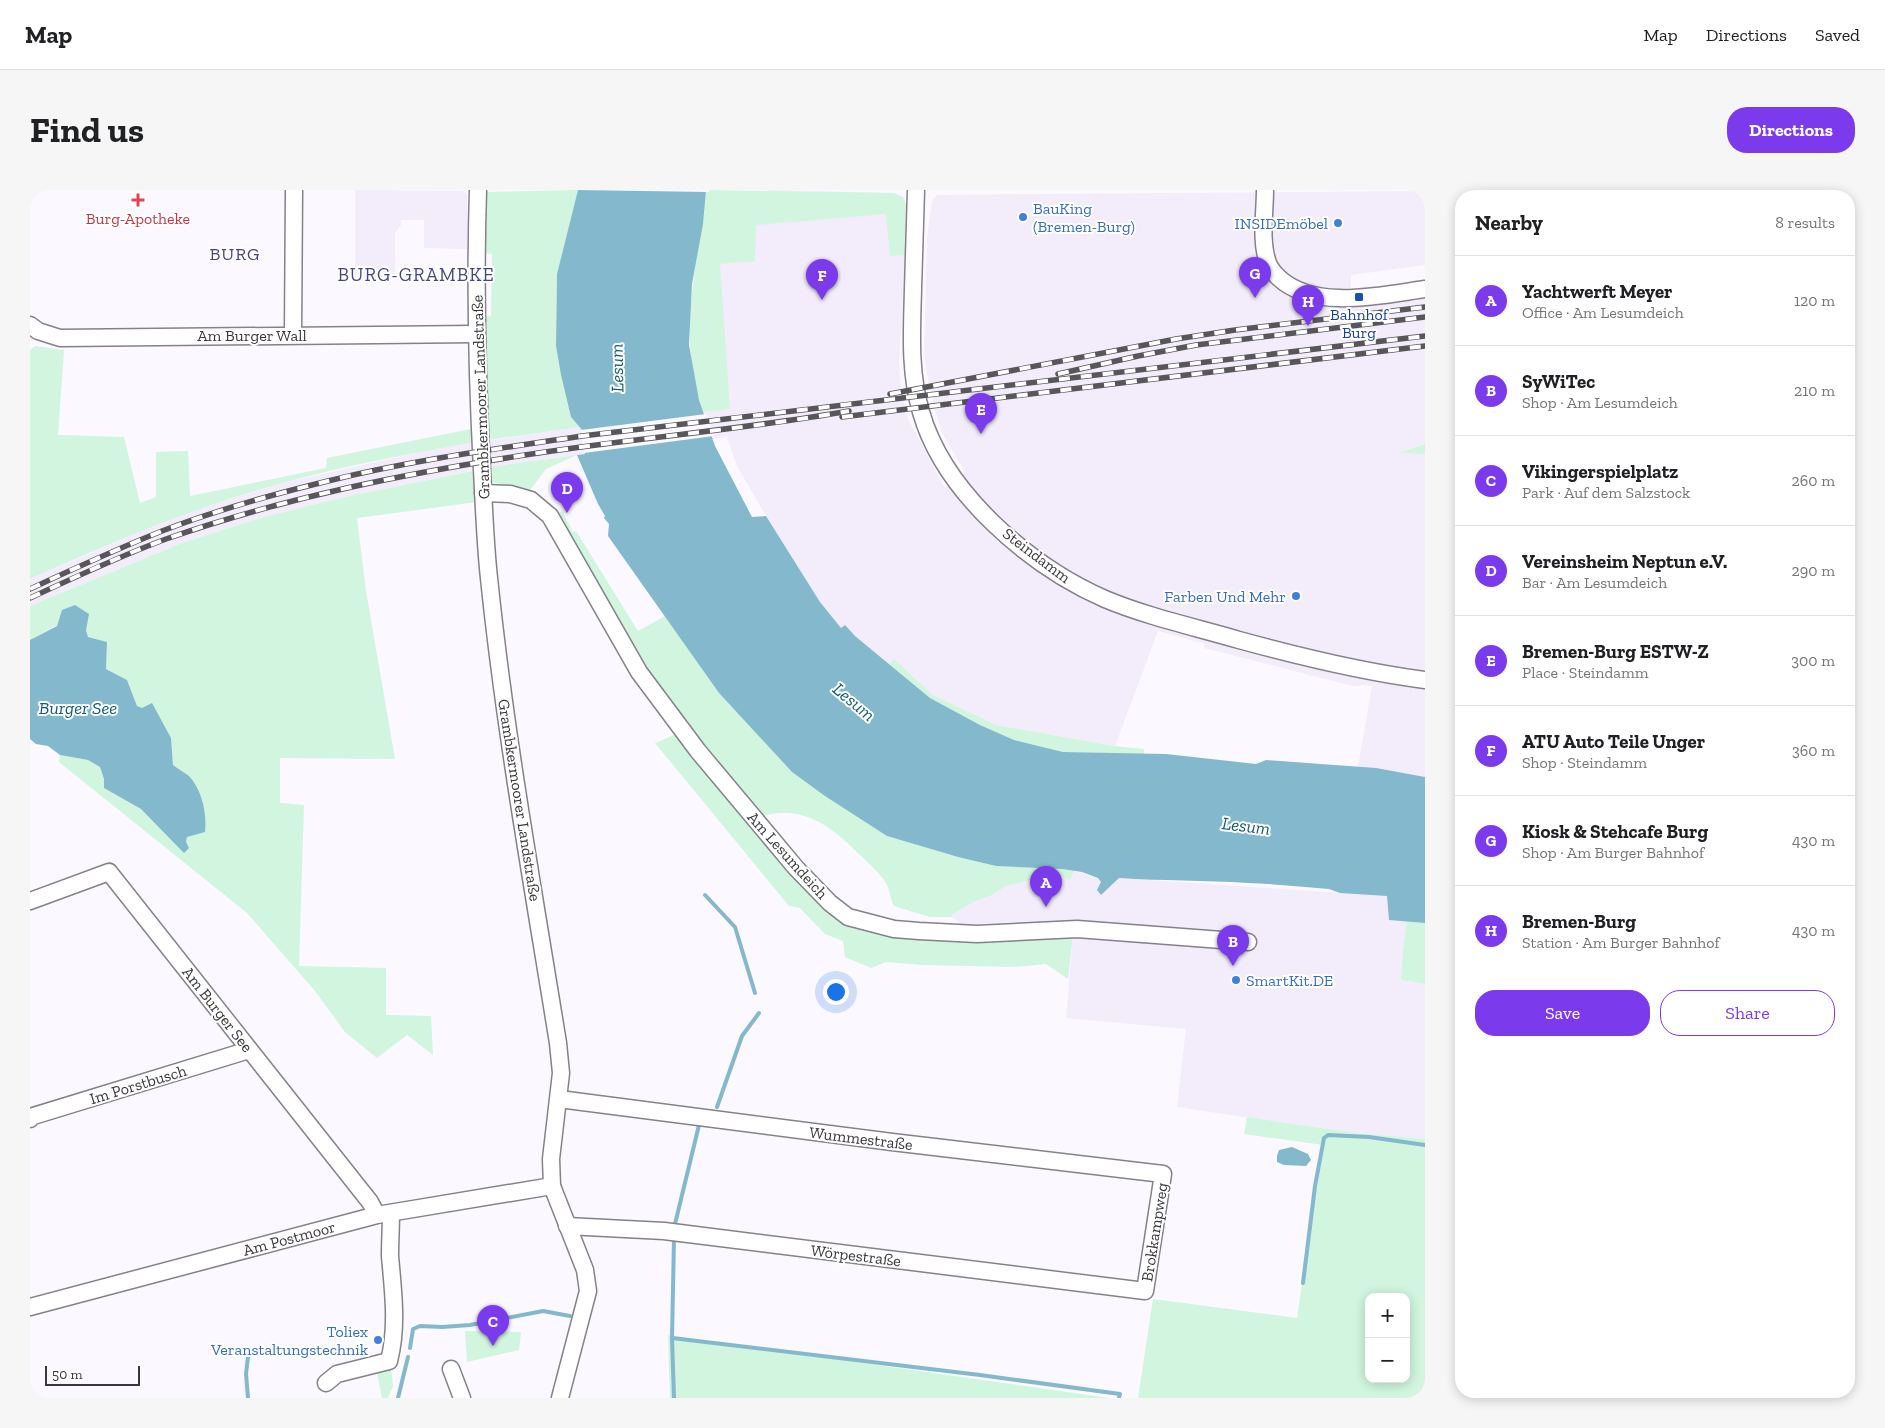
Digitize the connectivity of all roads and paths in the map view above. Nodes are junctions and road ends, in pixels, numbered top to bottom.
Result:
1 (294, 190) edge
2 (478, 190) edge
3 (916, 190) edge
4 (1265, 190) edge
5 (1425, 289) edge
6 (30, 325) edge
7 (476, 334) junction
8 (293, 335) junction
9 (483, 493) junction
10 (1425, 680) edge
11 (30, 901) edge
12 (1248, 942) dead end
13 (249, 1050) junction
14 (559, 1099) junction
15 (30, 1120) edge
16 (1163, 1174) joint
17 (552, 1186) junction
18 (384, 1214) junction
19 (567, 1226) junction
20 (1145, 1291) joint
21 (30, 1307) edge
22 (451, 1369) dead end
23 (326, 1383) dead end
24 (462, 1398) edge
25 (560, 1398) edge

1 - 8 street
2 - 7 street, Grambkermoorer Landstraße
3 - 10 street, Steindamm
4 - 5 street
6 - 8 street, Am Burger Wall
7 - 8 street, Am Burger Wall
7 - 9 street, Grambkermoorer Landstraße
9 - 12 street, Am Lesumdeich
9 - 14 street, Grambkermoorer Landstraße
11 - 13 street, Am Burger See
13 - 15 street, Im Porstbusch
13 - 18 street, Am Burger See
14 - 16 street, Wummestraße
14 - 17 street, Grambkermoorer Landstraße
16 - 20 street, Brokkampweg
17 - 18 street, Am Postmoor
17 - 19 street, Grambkermoorer Landstraße
18 - 21 street, Am Postmoor
18 - 23 street
19 - 20 street, Wörpestraße
19 - 25 street, Grambkermoorer Landstraße
22 - 24 street

